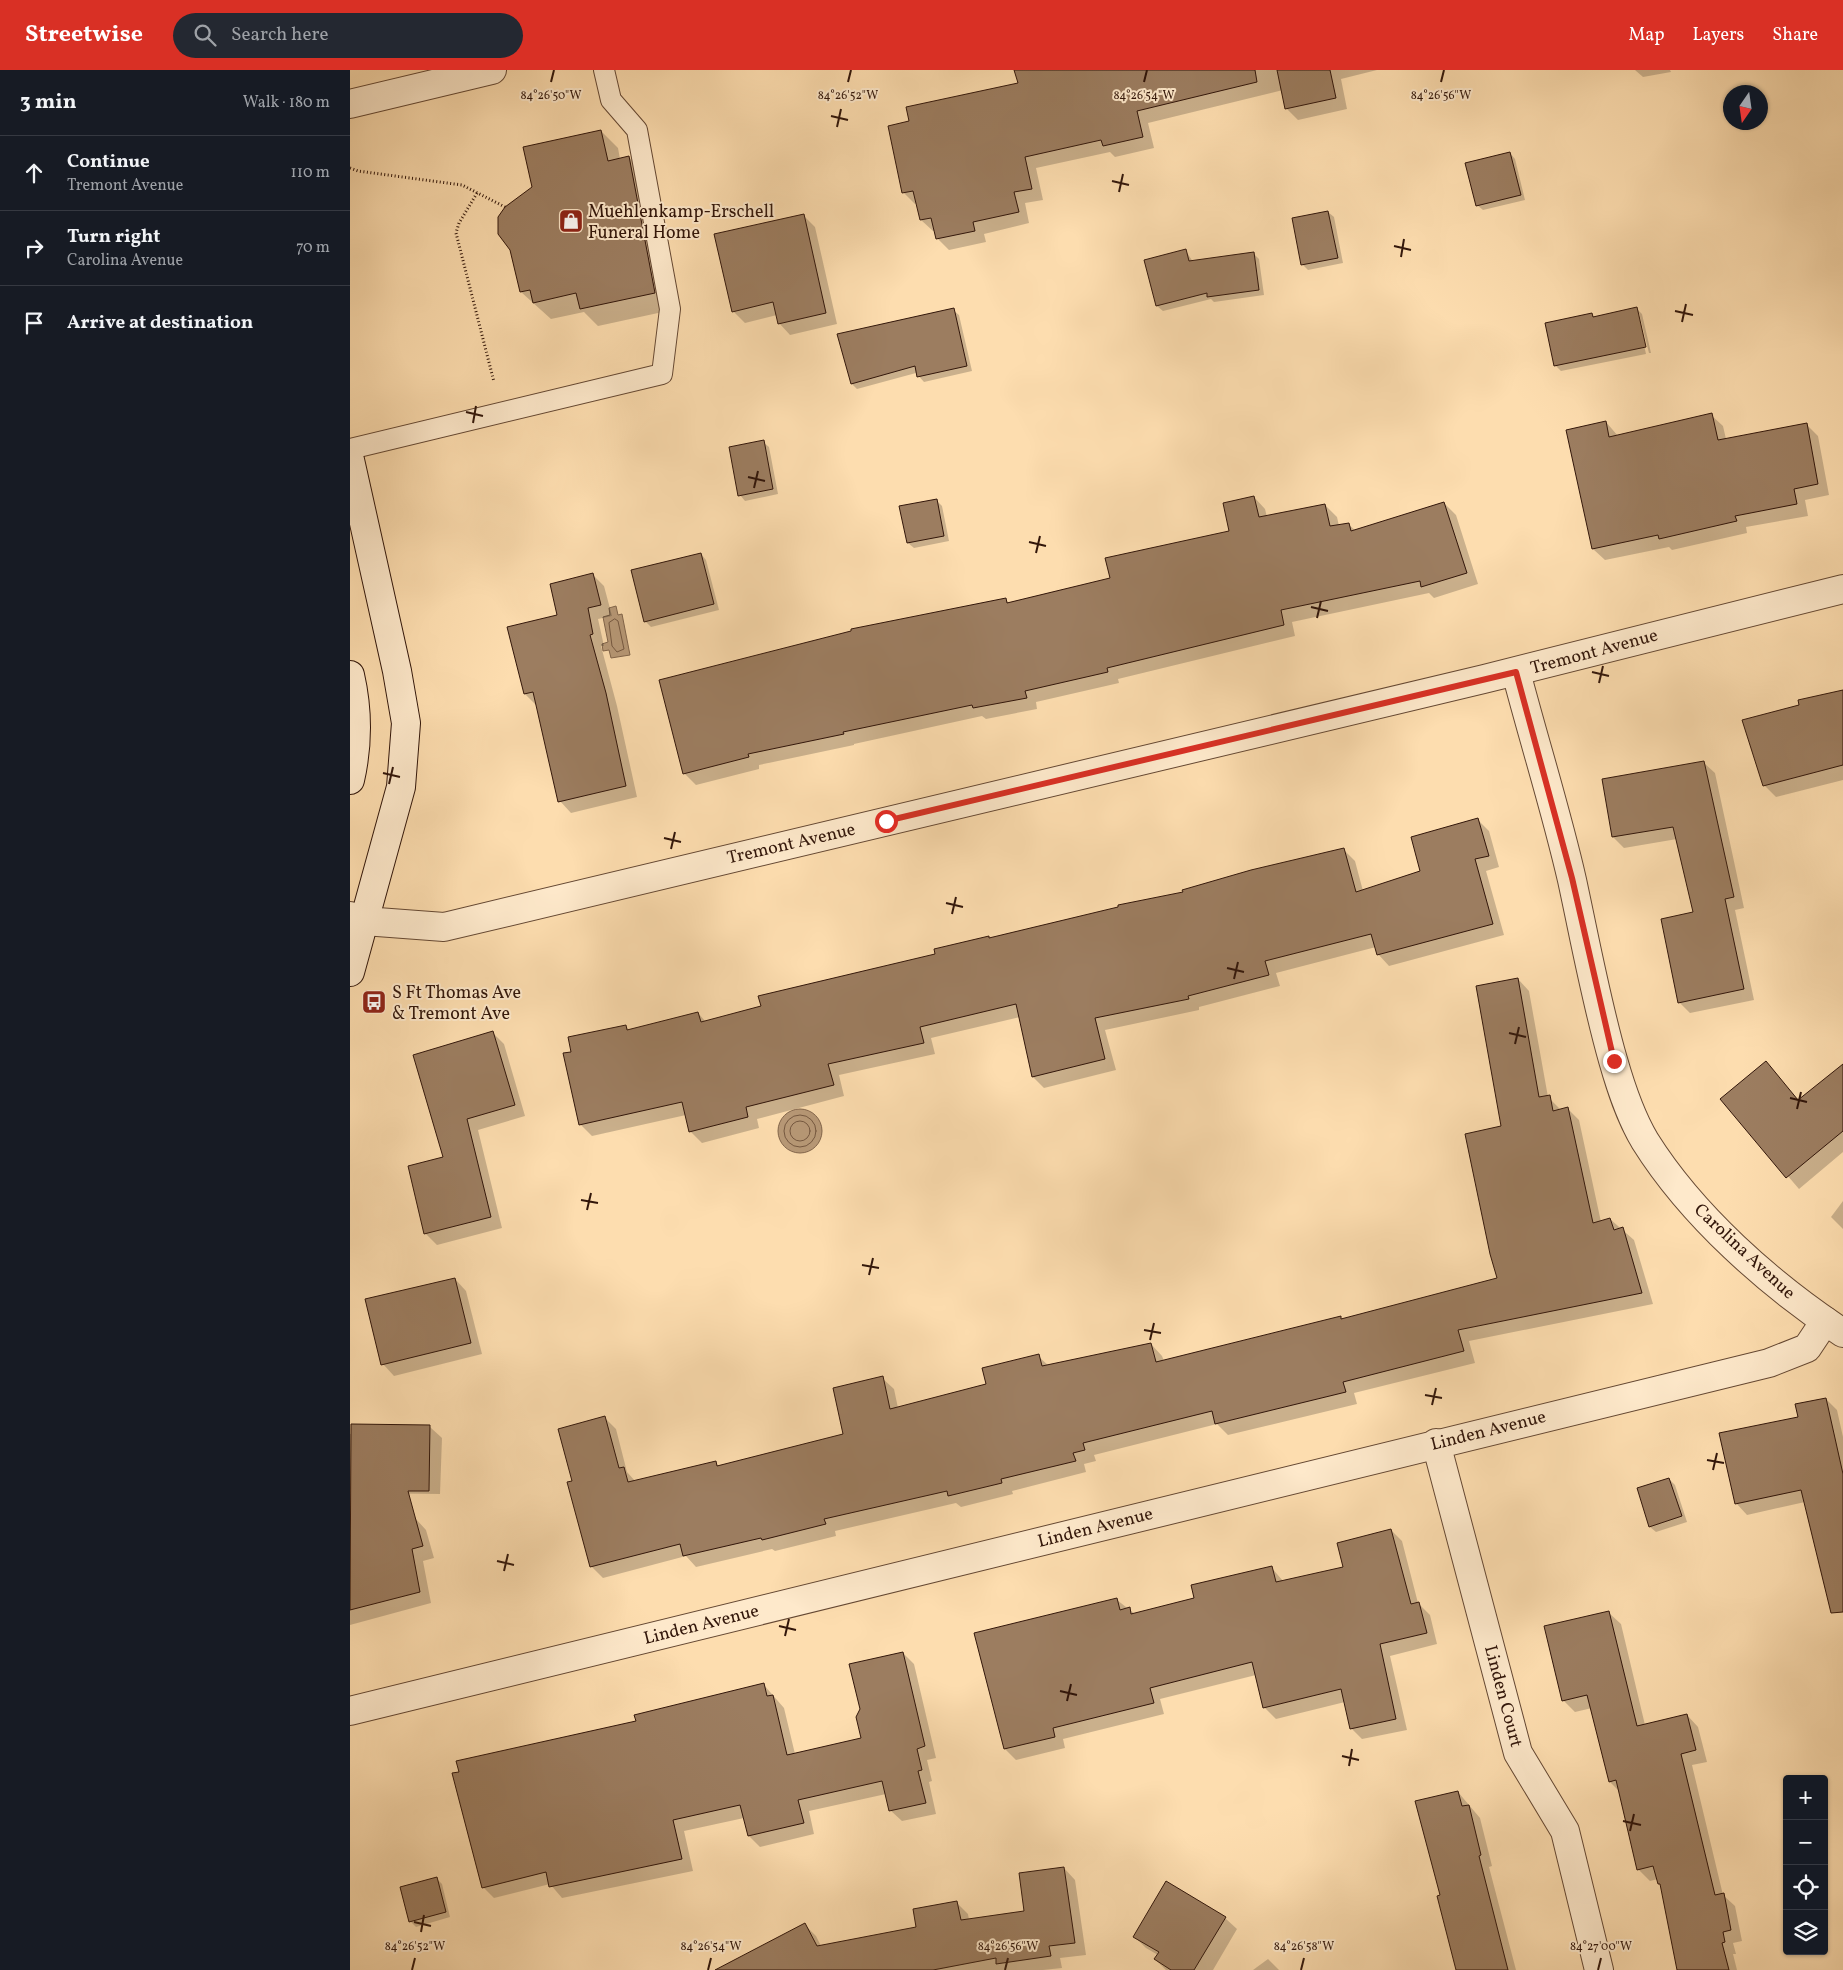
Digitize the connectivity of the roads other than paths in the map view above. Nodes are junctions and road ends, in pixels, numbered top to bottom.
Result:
1 (492, 70) edge
2 (604, 70) edge
3 (350, 104) edge
4 (350, 449) edge
5 (350, 460) edge
6 (1843, 589) edge
7 (1516, 672) junction
8 (350, 675) edge
9 (350, 780) edge
10 (357, 919) edge
11 (350, 972) edge
12 (1834, 1327) edge
13 (1436, 1443) junction
14 (350, 1712) edge
15 (1598, 1970) edge

1 - 3 street
2 - 4 lane
5 - 10 street
6 - 7 street, Tremont Avenue
7 - 10 street, Tremont Avenue
7 - 12 street, Carolina Avenue
8 - 9 street
10 - 11 street
12 - 13 street, Linden Avenue
13 - 14 street, Linden Avenue
13 - 15 street, Linden Court

